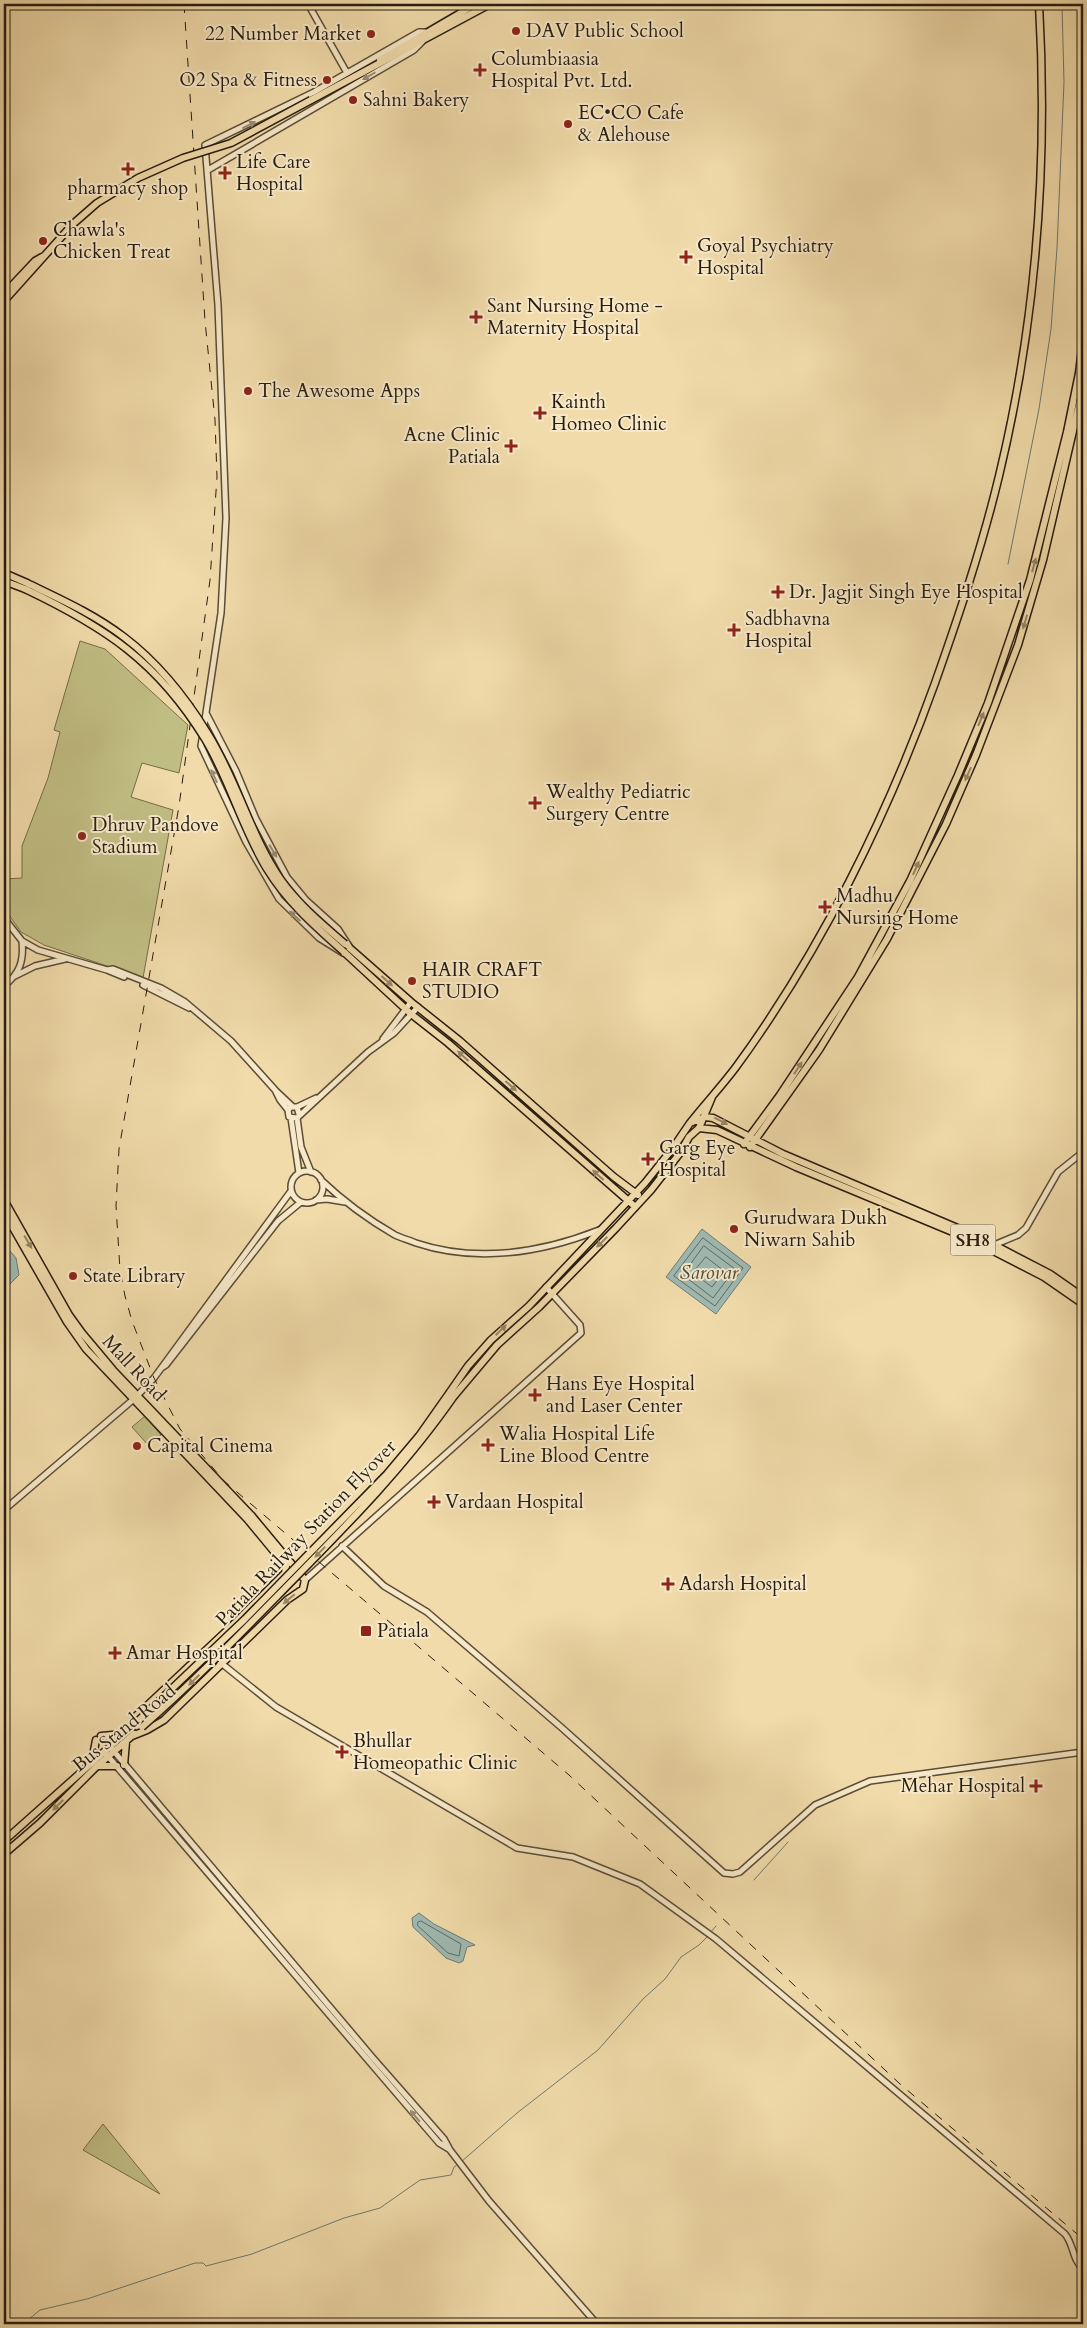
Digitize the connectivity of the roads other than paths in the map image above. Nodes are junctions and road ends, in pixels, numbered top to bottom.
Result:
1 (308, 4) edge
2 (476, 4) edge
3 (490, 4) edge
4 (1040, 4) edge
5 (425, 36) junction
6 (347, 73) junction
7 (208, 170) junction
8 (43, 256) junction
9 (4, 294) edge
10 (4, 302) edge
11 (1083, 340) edge
12 (1083, 388) edge
13 (4, 573) edge
14 (4, 581) edge
15 (26, 586) junction
16 (206, 713) junction
17 (4, 918) edge
18 (22, 941) junction
19 (347, 950) junction
20 (68, 959) junction
21 (15, 976) junction
22 (4, 986) edge
23 (411, 1002) junction
24 (418, 1008) junction
25 (408, 1012) junction
26 (322, 1095) junction
27 (712, 1097) junction
28 (293, 1108) junction
29 (296, 1117) junction
30 (705, 1117) junction
31 (690, 1123) junction
32 (699, 1128) junction
33 (749, 1136) junction
34 (756, 1139) junction
35 (747, 1146) junction
36 (1083, 1152) edge
37 (311, 1172) junction
38 (299, 1173) junction
39 (321, 1180) junction
40 (291, 1191) junction
41 (636, 1194) junction
42 (642, 1199) junction
43 (4, 1200) edge
44 (316, 1200) junction
45 (301, 1202) junction
46 (348, 1202) junction
47 (629, 1202) junction
48 (635, 1206) junction
49 (4, 1212) edge
50 (602, 1229) junction
51 (994, 1245) junction
52 (546, 1287) junction
53 (552, 1294) junction
54 (1083, 1296) edge
55 (1083, 1304) edge
56 (163, 1366) junction
57 (454, 1392) junction
58 (137, 1396) junction
59 (4, 1510) edge
60 (258, 1532) joint
61 (342, 1546) junction
62 (305, 1580) junction
63 (204, 1650) junction
64 (221, 1664) junction
65 (129, 1733) junction
66 (126, 1742) junction
67 (109, 1752) junction
68 (1083, 1752) edge
69 (95, 1764) junction
70 (121, 1766) junction
71 (4, 1841) edge
72 (4, 1854) edge
73 (1083, 2269) edge
74 (597, 2324) edge

1 - 6 street
2 - 5 main road
3 - 5 main road
4 - 27 main road, Patiala Railway Station Flyover
5 - 6 street
5 -> 7 street
5 - 8 main road, bridge
7 -> 6 street
7 - 16 street
8 - 9 main road
8 - 10 main road
33 -> 11 main road
12 -> 34 main road
13 - 15 main road
14 - 15 main road
15 - 19 main road, bridge
16 -> 19 street
19 -> 16 street
17 - 18 street
18 - 20 street
18 - 21 street
19 -> 23 main road
19 - 25 main road
20 - 21 street
20 - 28 street
21 - 22 street
23 - 24 main road
23 - 25 street
24 - 25 street
24 -> 41 main road
25 - 26 street
47 -> 25 main road
26 - 28 street
26 - 29 street
27 - 30 main road
27 - 31 main road, Patiala Railway Station Flyover
28 - 29 street
28 - 29 street
29 - 37 street
29 - 38 street
30 - 31 main road
30 - 32 main road
30 -> 33 main road
31 - 41 main road, Patiala Railway Station Flyover
32 - 35 main road, SH8
32 - 42 main road
33 - 34 main road
33 - 35 main road
34 - 35 main road
34 - 51 main road
35 - 55 main road, SH8
36 - 51 street
37 - 38 street
37 - 39 street
38 - 40 street
39 - 44 street
39 - 46 street
40 - 45 street
40 - 56 street
41 - 42 main road
41 - 47 main road, Patiala Railway Station Flyover
42 - 48 main road
43 -> 58 main road, Mall Road
44 - 45 street
44 - 46 street
45 - 56 street
46 - 50 street
47 - 48 main road
47 - 50 main road, Patiala Railway Station Flyover
48 -> 53 main road
49 - 58 main road, Mall Road
50 - 52 main road, Patiala Railway Station Flyover
51 - 54 main road
52 - 53 street
57 -> 52 main road, Patiala Railway Station Flyover
53 - 57 main road
53 - 61 street
56 - 58 street
57 - 65 main road, Patiala Railway Station Flyover, bridge
58 - 59 street
58 - 60 main road, Mall Road
58 - 62 main road, Mall Road
60 - 63 main road, Bus Stand Road
61 - 62 street
61 - 68 street
62 -> 64 main road, Bus Stand Road
63 - 64 street
63 - 65 main road, Bus Stand Road
64 - 65 main road, Bus Stand Road
64 - 73 street
65 - 66 main road, Bus Stand Road
65 - 67 main road, Bus Stand Road
65 - 69 main road
66 - 67 main road, Bus Stand Road
66 - 70 main road
67 - 69 main road, Bus Stand Road
67 - 70 street
69 - 70 main road
69 - 71 main road, Bus Stand Road
69 -> 72 main road, Bus Stand Road
70 - 74 street

